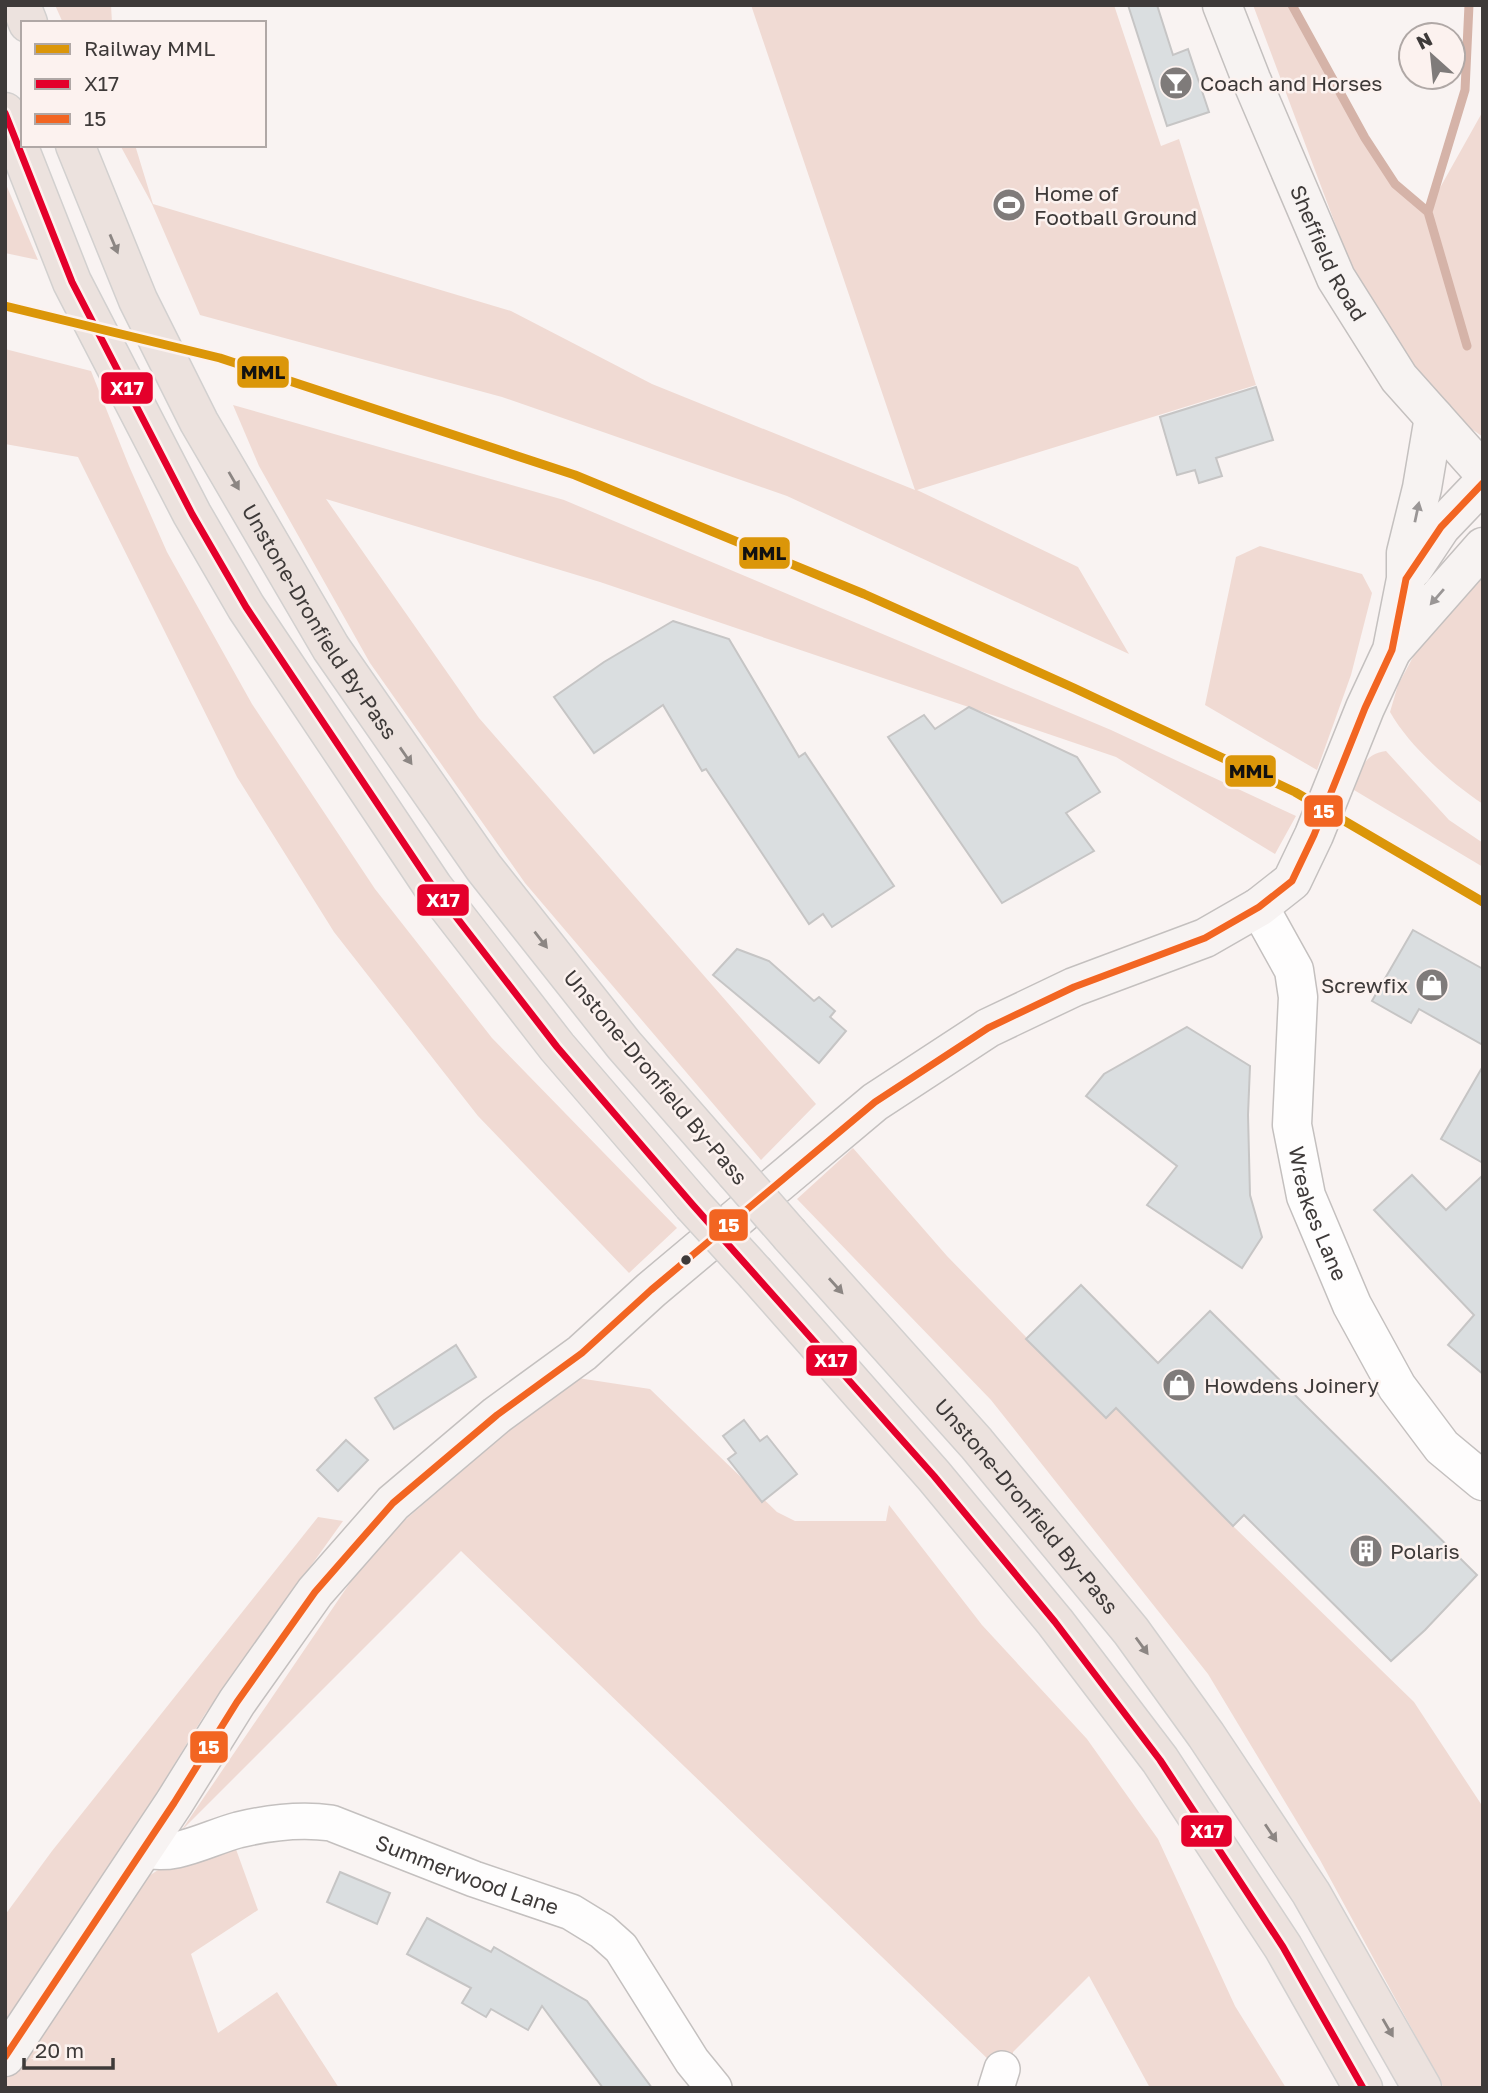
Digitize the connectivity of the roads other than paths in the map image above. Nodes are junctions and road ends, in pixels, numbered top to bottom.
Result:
1 (1222, 5) edge
2 (5, 112) edge
3 (76, 147) edge
4 (1434, 417) junction
5 (1483, 472) edge
6 (1483, 483) edge
7 (1483, 547) edge
8 (1406, 579) junction
9 (1392, 650) junction
10 (1259, 907) junction
11 (1483, 1481) edge
12 (142, 1849) junction
13 (5, 2057) edge
14 (714, 2088) edge
15 (1363, 2088) edge
16 (1422, 2088) edge

1 - 4 main road, Sheffield Road
2 - 15 highway, bridge
3 -> 16 highway, Unstone-Dronfield By-Pass, bridge
4 - 5 main road, Sheffield Road
8 -> 4 main road
6 - 8 main road
7 -> 9 main road
8 - 9 main road
9 - 10 main road
10 - 11 street, Wreakes Lane
10 - 12 main road
12 - 13 main road
12 - 14 street, Summerwood Lane

